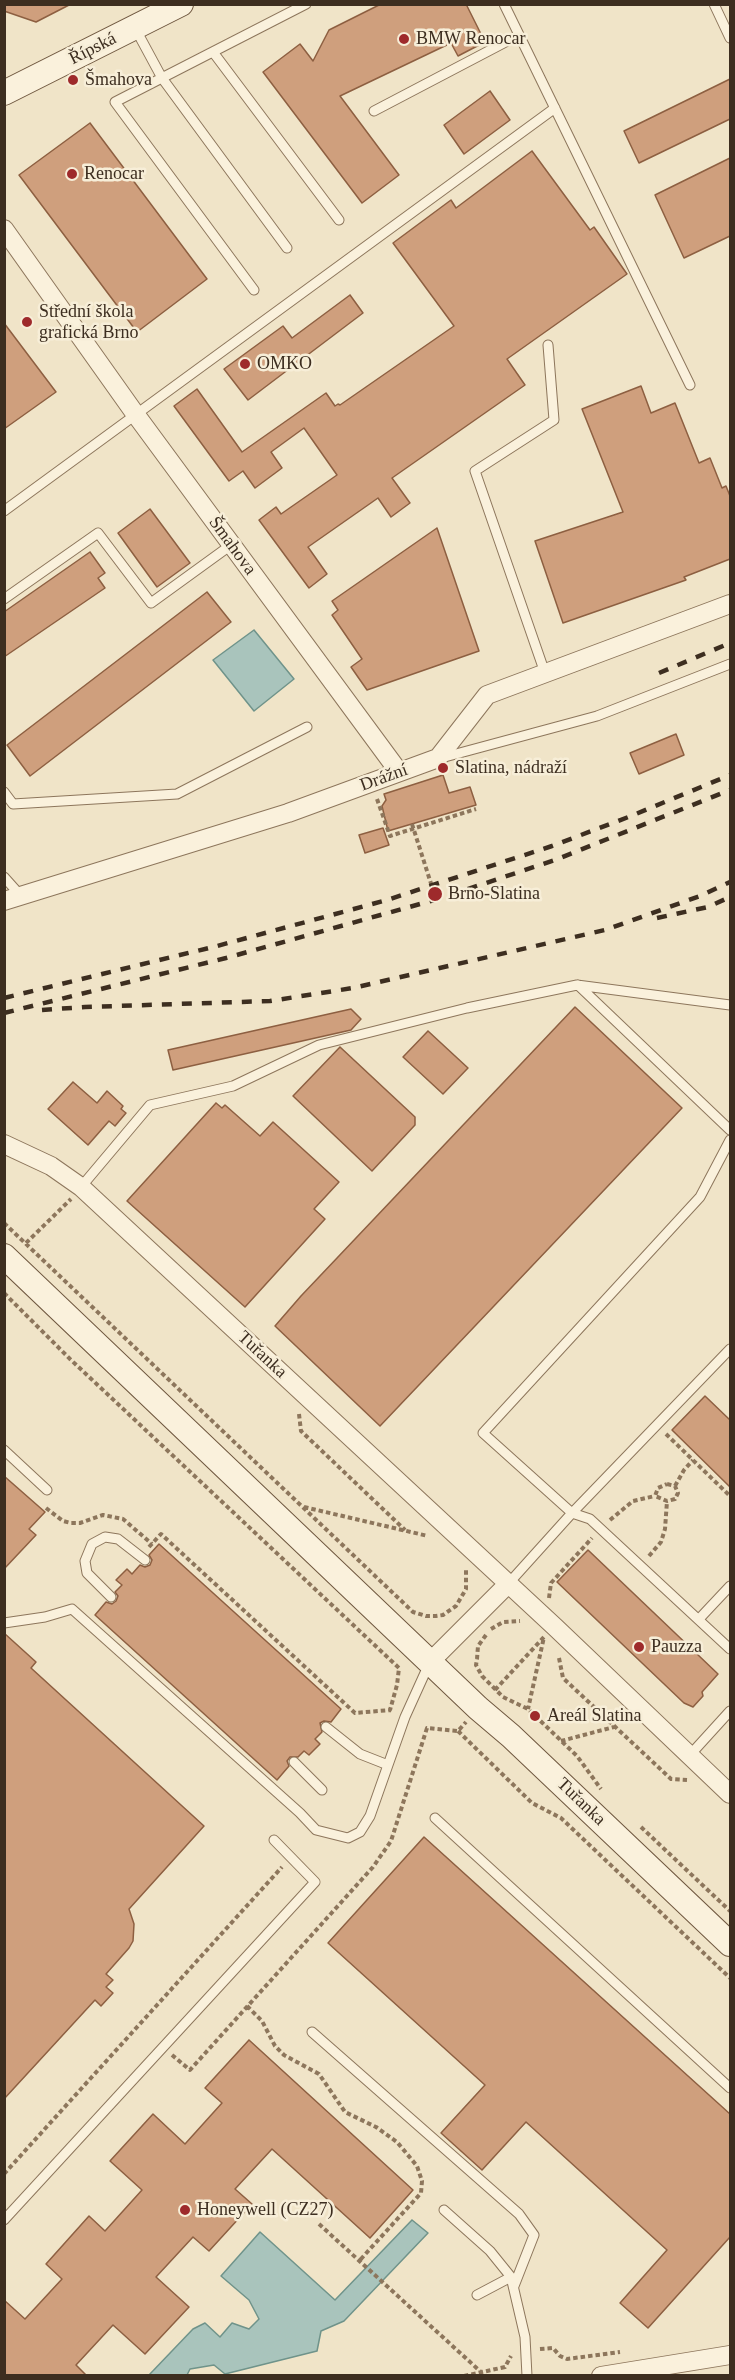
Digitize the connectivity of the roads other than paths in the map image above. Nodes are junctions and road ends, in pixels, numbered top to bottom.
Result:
1 (181, 4) edge
2 (306, 4) edge
3 (504, 4) edge
4 (714, 4) edge
5 (135, 27) junction
6 (519, 35) junction
7 (730, 38) edge
8 (213, 52) junction
9 (162, 78) junction
10 (4, 93) edge
11 (555, 108) junction
12 (374, 111) dead end
13 (339, 220) dead end
14 (4, 229) edge
15 (287, 248) dead end
16 (254, 290) dead end
17 (548, 345) dead end
18 (690, 385) dead end
19 (136, 415) junction
20 (4, 511) edge
21 (231, 545) junction
22 (4, 599) edge
23 (730, 604) edge
24 (730, 664) edge
25 (545, 673) junction
26 (307, 727) dead end
27 (438, 758) junction
28 (399, 772) junction
29 (4, 792) edge
30 (4, 877) edge
31 (13, 898) edge
32 (577, 985) junction
33 (730, 1005) edge
34 (730, 1130) edge
35 (730, 1140) edge
36 (4, 1144) edge
37 (76, 1193) junction
38 (4, 1256) edge
39 (730, 1349) edge
40 (4, 1450) edge
41 (47, 1490) dead end
42 (572, 1513) junction
43 (143, 1558) road end
44 (508, 1584) junction
45 (730, 1586) edge
46 (111, 1597) dead end
47 (699, 1619) junction
48 (4, 1623) edge
49 (730, 1649) edge
50 (430, 1662) junction
51 (730, 1711) edge
52 (326, 1727) dead end
53 (690, 1755) junction
54 (294, 1762) dead end
55 (388, 1765) junction
56 (322, 1790) dead end
57 (730, 1794) edge
58 (435, 1818) dead end
59 (274, 1840) dead end
60 (730, 1944) edge
61 (312, 2032) dead end
62 (730, 2088) edge
63 (444, 2210) dead end
64 (4, 2220) edge
65 (512, 2281) junction
66 (477, 2295) dead end
67 (730, 2355) edge
68 (527, 2376) edge
69 (601, 2376) edge

1 - 5 street, Řípská
2 - 8 lane
3 - 6 lane
4 - 7 lane
5 - 9 lane
5 - 10 street, Řípská
6 - 11 lane
6 - 12 lane
8 - 9 lane
8 - 13 lane
9 - 15 lane
9 - 16 lane
11 - 18 lane
11 - 19 lane
14 - 19 street, Šmahova
17 - 25 lane
19 - 20 lane
19 - 21 street, Šmahova
21 - 22 lane
21 - 28 street, Šmahova
23 - 25 street
24 - 27 lane
25 - 27 street
26 - 29 lane
27 - 28 street, Drážní
28 - 31 street, Drážní
30 - 31 lane
32 - 33 lane
32 - 34 lane
32 - 37 lane
35 - 42 lane
36 - 37 street, Tuřanka
37 - 44 street, Tuřanka
38 - 50 street, Tuřanka
39 - 42 lane
40 - 41 lane
42 - 44 lane
42 - 47 lane
43 - 46 lane
44 - 50 street
44 - 53 street, Tuřanka
45 - 47 lane
47 - 49 lane
48 - 55 lane
50 - 55 lane
50 - 60 street, Tuřanka
51 - 53 lane
52 - 55 lane
53 - 57 street, Tuřanka
54 - 56 lane
58 - 62 lane
59 - 64 lane
61 - 65 lane
63 - 65 lane
65 - 66 lane
65 - 68 lane
67 - 69 street

